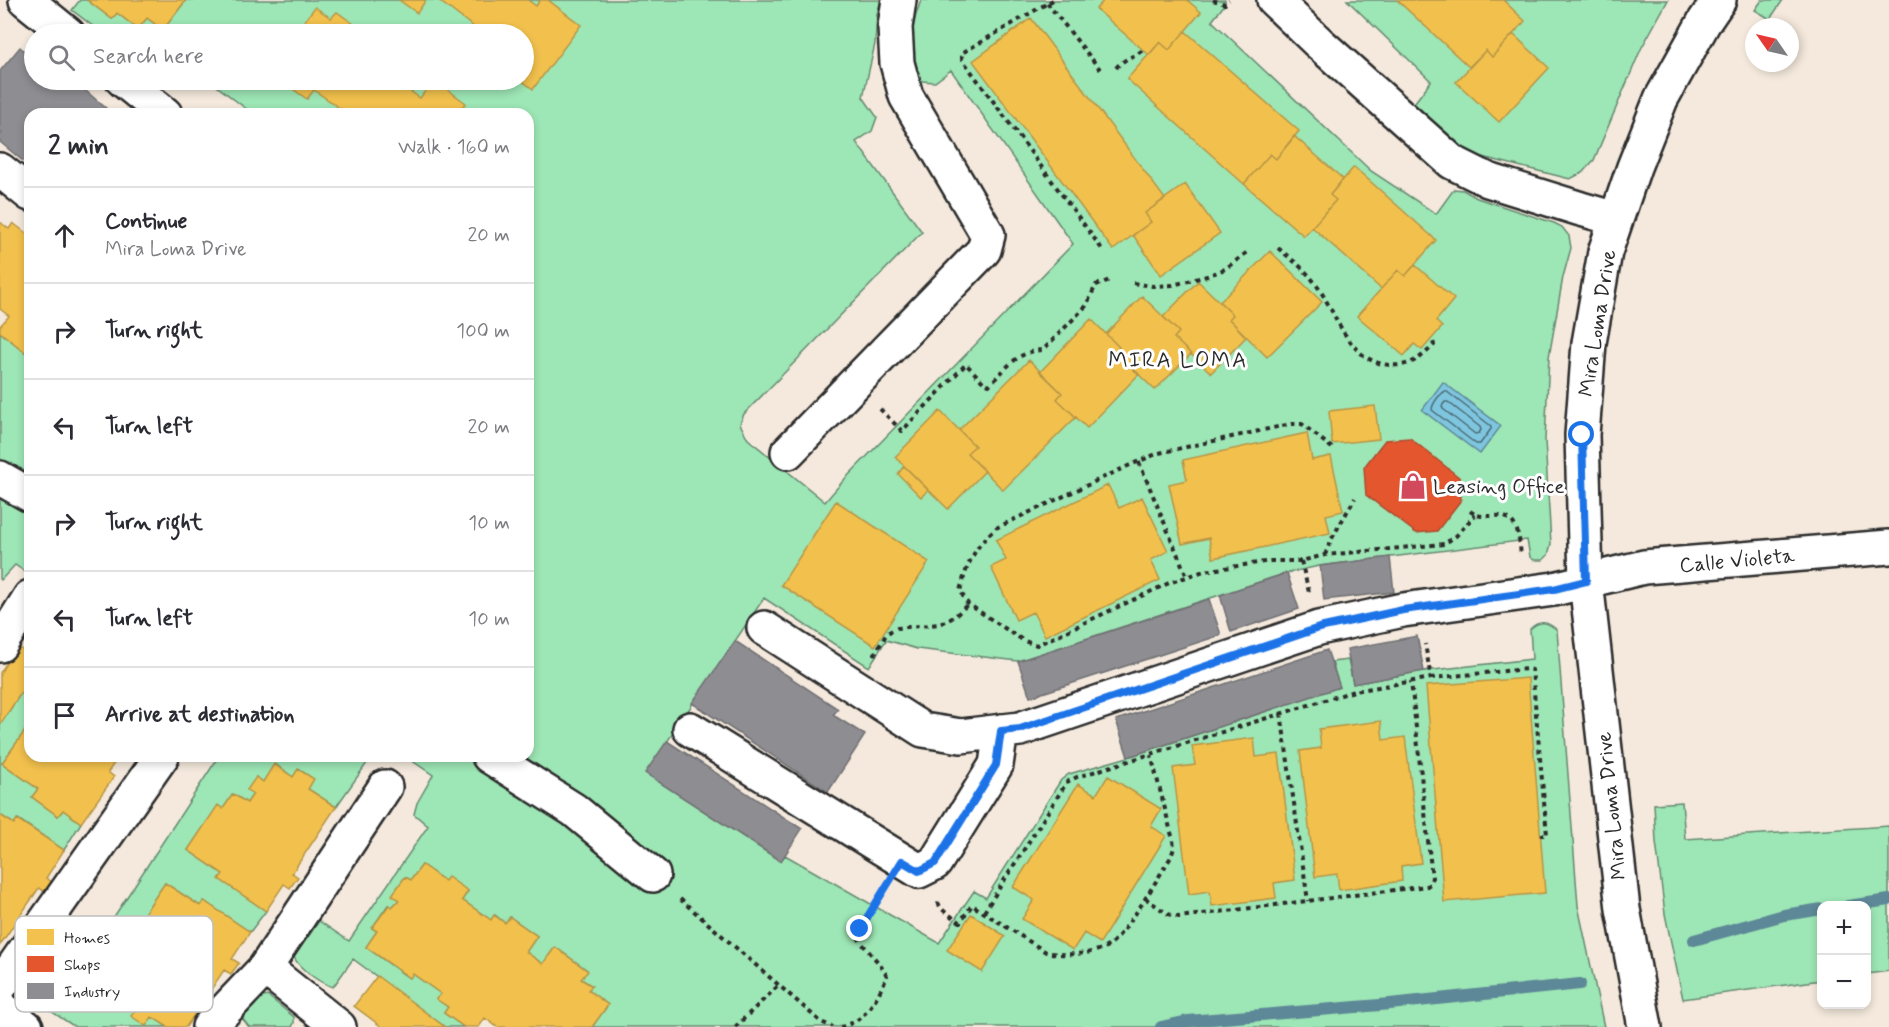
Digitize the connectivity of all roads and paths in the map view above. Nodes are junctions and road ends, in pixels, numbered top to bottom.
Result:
1 (15, 0) edge
2 (26, 0) edge
3 (899, 0) edge
4 (1053, 0) edge
5 (1213, 0) edge
6 (1229, 0) edge
7 (1274, 0) edge
8 (1719, 0) edge
9 (1047, 3) junction
10 (0, 12) edge
11 (56, 24) edge
12 (1143, 50) dead end
13 (1116, 68) dead end
14 (1103, 73) dead end
15 (135, 90) edge
16 (158, 108) edge
17 (0, 170) edge
18 (24, 189) edge
19 (1616, 219) junction
20 (1278, 248) dead end
21 (1102, 249) dead end
22 (1249, 251) dead end
23 (1110, 280) dead end
24 (1133, 283) dead end
25 (1432, 338) dead end
26 (855, 384) junction
27 (1332, 448) dead end
28 (788, 452) dead end
29 (1139, 462) junction
30 (0, 478) edge
31 (24, 492) edge
32 (1355, 498) dead end
33 (1470, 511) dead end
34 (1475, 515) junction
35 (1889, 548) edge
36 (1325, 555) junction
37 (1187, 577) junction
38 (1586, 581) junction
39 (1525, 592) junction
40 (968, 604) junction
41 (24, 607) edge
42 (1419, 608) junction
43 (765, 628) dead end
44 (0, 645) edge
45 (872, 658) dead end
46 (1431, 678) junction
47 (1411, 681) junction
48 (1281, 713) junction
49 (690, 729) dead end
50 (1001, 731) junction
51 (1151, 755) junction
52 (158, 762) edge
53 (498, 762) edge
54 (385, 787) dead end
55 (1541, 835) dead end
56 (914, 864) junction
57 (653, 875) joint
58 (1145, 898) junction
59 (1308, 901) junction
60 (984, 912) junction
61 (49, 916) edge
62 (15, 965) edge
63 (265, 968) junction
64 (0, 986) edge
65 (779, 986) junction
66 (0, 1007) edge
67 (26, 1027) edge
68 (209, 1027) edge
69 (339, 1027) edge
70 (735, 1027) edge
71 (833, 1027) edge
72 (840, 1027) edge
73 (1645, 1027) edge

1 - 10 street
2 - 11 street
3 - 26 street
4 - 9 path
5 - 6 path
7 - 19 street
8 - 19 street, Mira Loma Drive
9 - 14 path
9 - 21 path
12 - 13 path
15 - 16 street
17 - 18 street
19 - 38 street, Mira Loma Drive
20 - 25 path
22 - 24 path
23 - 26 path
26 - 28 street
27 - 29 path
29 - 37 path
29 - 40 path
30 - 31 street
32 - 36 path
33 - 34 path
34 - 36 path
34 - 39 path
35 - 38 street, Calle Violeta
36 - 37 path
37 - 40 path
38 - 39 street, Calle Violeta
38 - 73 street, Mira Loma Drive
39 - 42 street, Calle Violeta
40 - 45 path
41 - 44 street
42 - 46 path
42 - 50 street, Calle Violeta
43 - 50 street, Calle Violeta
46 - 47 path
46 - 55 path
47 - 48 path
47 - 59 path
48 - 51 path
48 - 59 path
49 - 56 street
50 - 56 street
51 - 58 path
51 - 60 path
52 - 61 street
53 - 57 street
54 - 63 street
56 - 60 path
56 - 72 path
57 - 65 path
58 - 59 path
58 - 60 path
62 - 64 street
63 - 68 street
63 - 69 street
65 - 70 path
65 - 71 path
66 - 67 street

